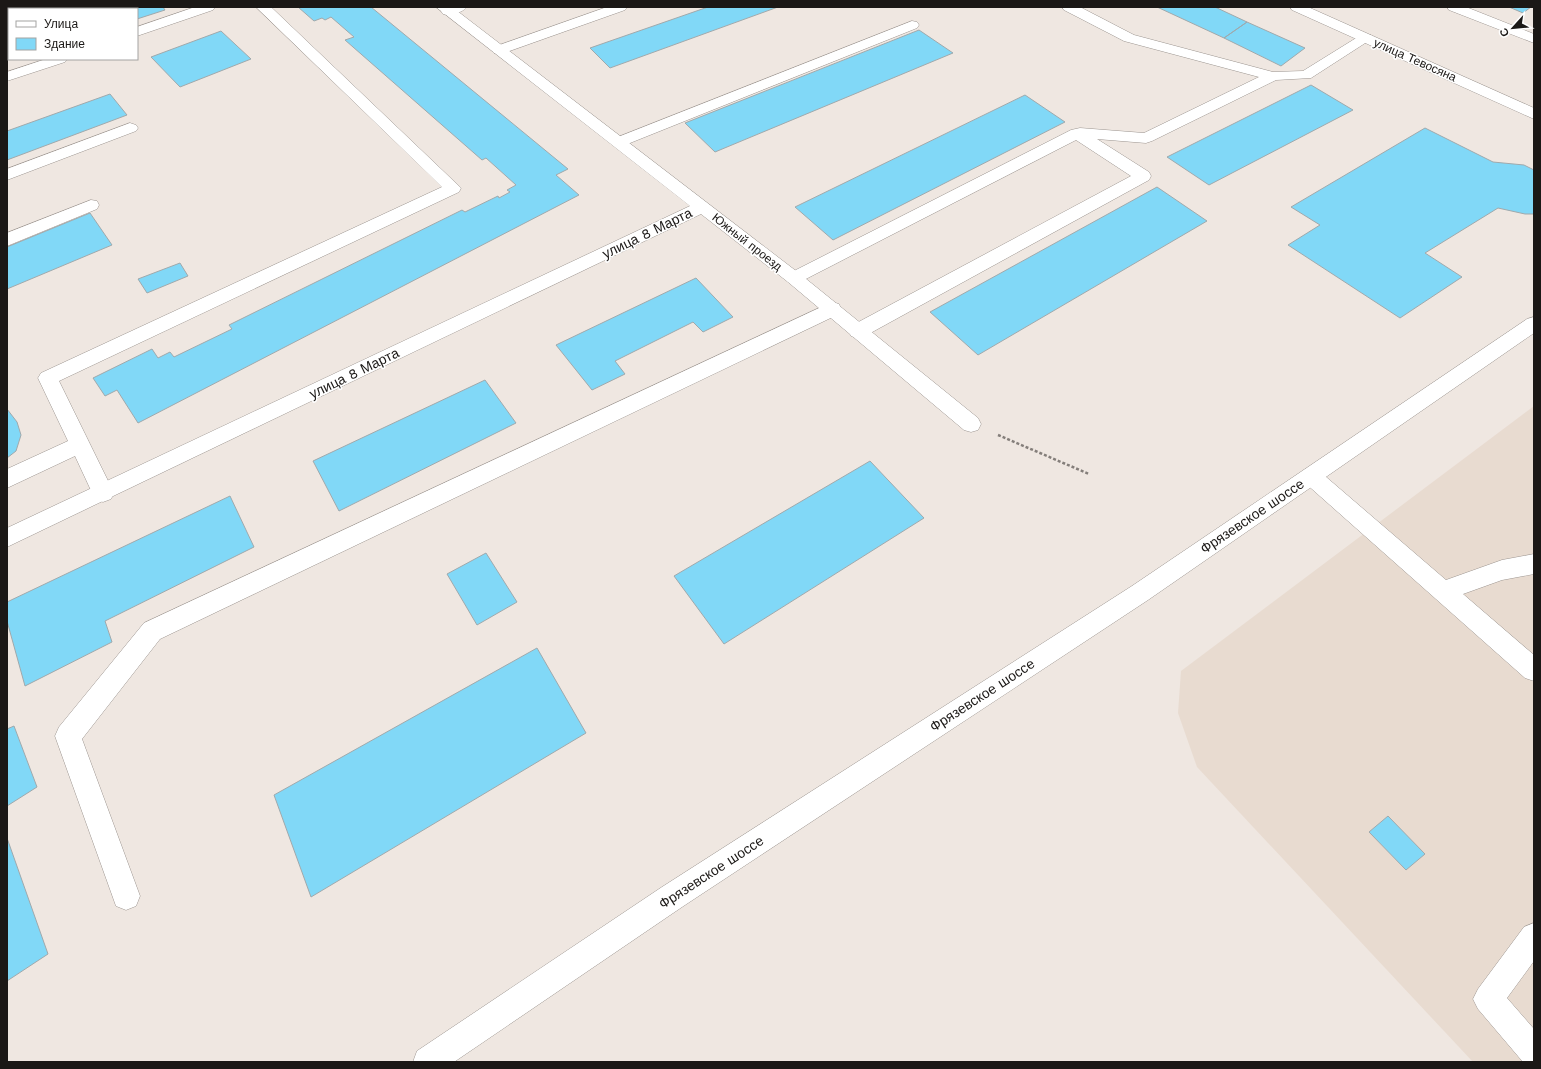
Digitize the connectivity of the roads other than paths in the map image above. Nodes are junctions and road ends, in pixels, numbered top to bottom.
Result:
1 (208, 7) edge
2 (263, 7) edge
3 (620, 7) edge
4 (1069, 7) edge
5 (1297, 7) edge
6 (1454, 7) edge
7 (450, 8) edge
8 (912, 25) dead end
9 (138, 32) edge
10 (1366, 38) junction
11 (1534, 39) edge
12 (499, 50) junction
13 (57, 60) edge
14 (1273, 76) junction
15 (7, 77) edge
16 (1534, 114) edge
17 (130, 128) dead end
18 (1076, 133) junction
19 (619, 142) junction
20 (7, 175) edge
21 (91, 206) dead end
22 (702, 207) junction
23 (7, 240) edge
24 (794, 278) junction
25 (832, 309) junction
26 (1534, 324) edge
27 (858, 331) junction
28 (971, 424) road end
29 (80, 444) junction
30 (1311, 476) junction
31 (7, 479) edge
32 (103, 493) junction
33 (7, 538) edge
34 (1534, 564) edge
35 (1443, 591) junction
36 (1534, 670) edge
37 (126, 896) dead end
38 (1534, 937) edge
39 (1534, 1052) edge
40 (428, 1062) edge

1 - 9 main road
2 - 29 main road
3 - 12 main road
4 - 14 main road
5 - 10 main road, улица Тевосяна
6 - 11 main road
7 - 12 main road, Южный проезд
8 - 19 main road
10 - 14 main road
10 - 16 main road, улица Тевосяна
12 - 19 main road, Южный проезд
13 - 15 main road
14 - 18 main road
17 - 20 main road
18 - 24 main road
18 - 27 main road
19 - 22 main road, Южный проезд
21 - 23 main road
22 - 24 main road, Южный проезд
22 - 32 main road, улица 8 Марта
24 - 25 main road, Южный проезд
25 - 27 main road, Южный проезд
25 - 37 main road
26 - 30 main road, Фрязевское шоссе
27 - 28 main road, Южный проезд
29 - 31 main road
29 - 32 main road
30 - 35 main road
30 - 40 main road, Фрязевское шоссе
32 - 33 main road, улица 8 Марта
34 - 35 main road
35 - 36 main road
38 - 39 main road

